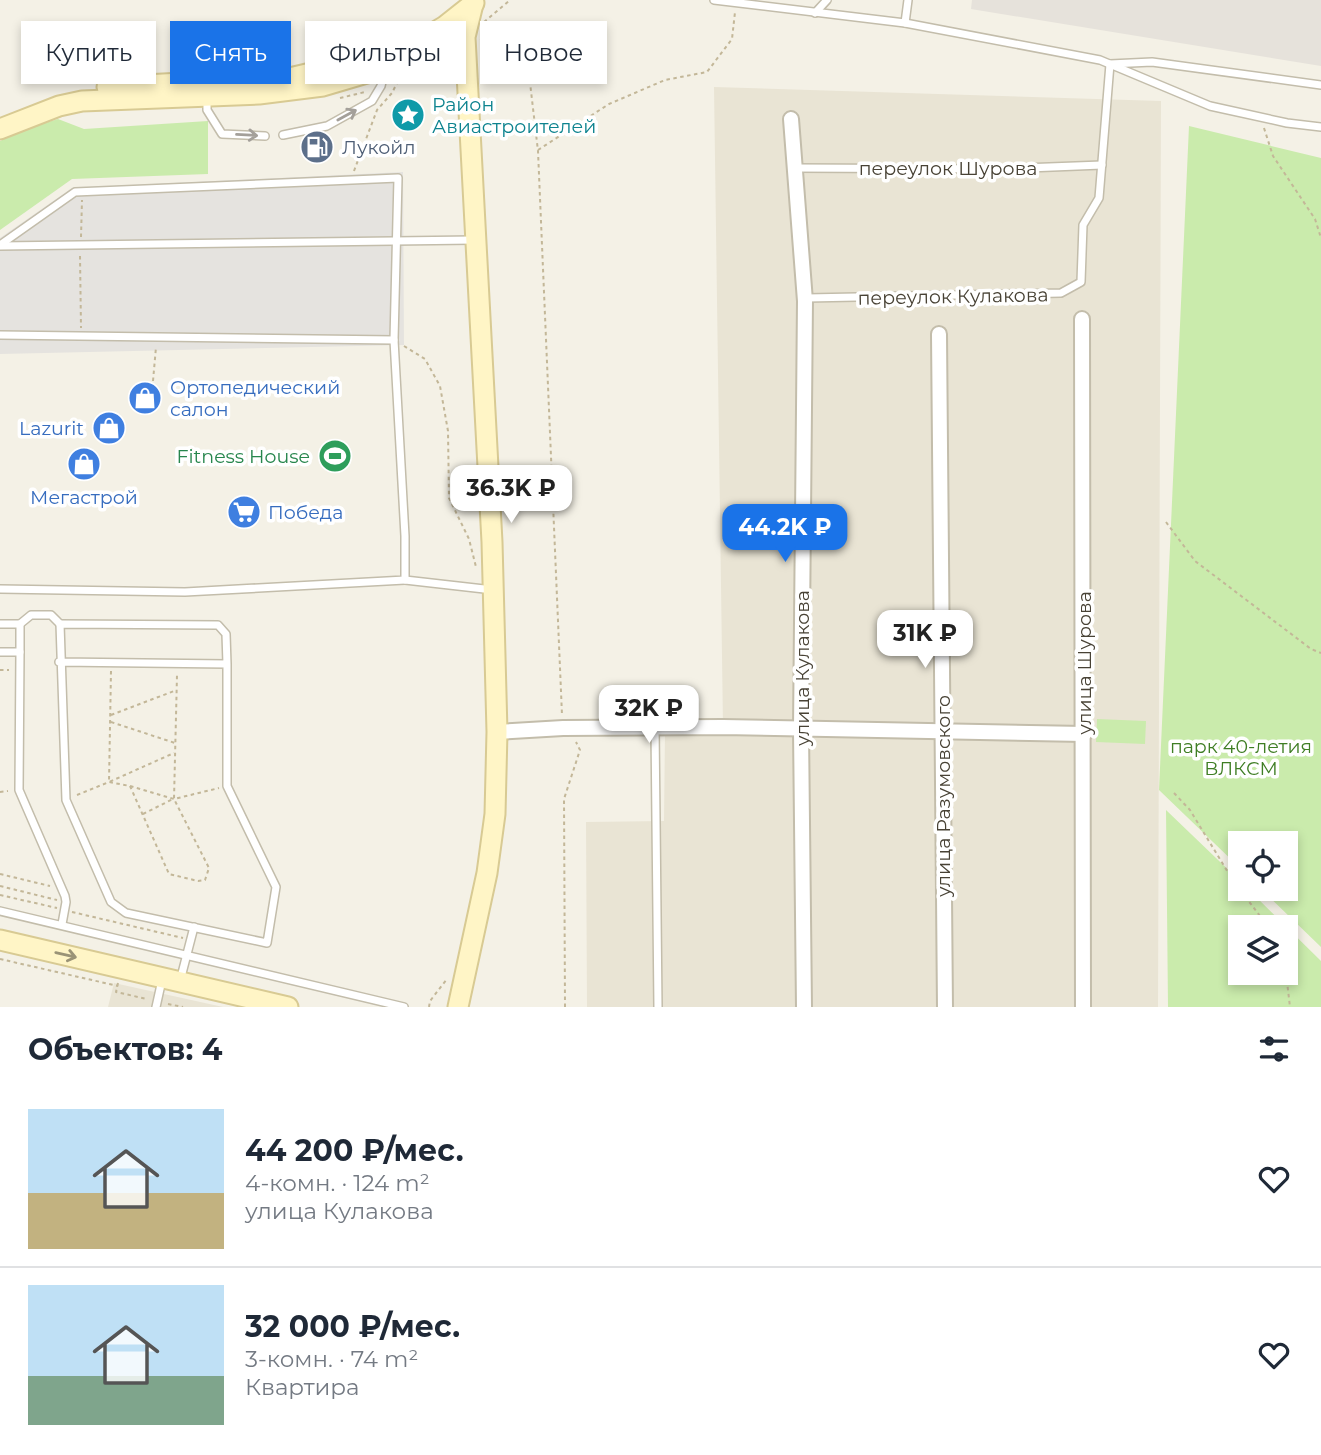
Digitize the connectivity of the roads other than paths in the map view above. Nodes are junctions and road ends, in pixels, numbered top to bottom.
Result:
1 (715, 0) edge
2 (827, 0) edge
3 (908, 0) edge
4 (469, 1) edge
5 (740, 2) edge
6 (815, 13) junction
7 (450, 21) edge
8 (905, 23) junction
9 (466, 28) edge
10 (466, 57) edge
11 (1110, 64) junction
12 (330, 84) edge
13 (382, 84) edge
14 (1321, 85) edge
15 (207, 96) junction
16 (0, 116) edge
17 (791, 119) dead end
18 (1321, 127) edge
19 (0, 130) edge
20 (282, 135) dead end
21 (265, 136) dead end
22 (1102, 165) junction
23 (795, 168) junction
24 (475, 240) junction
25 (395, 241) junction
26 (0, 245) edge
27 (807, 298) dead end
28 (1082, 319) dead end
29 (939, 334) dead end
30 (0, 335) edge
31 (394, 341) junction
32 (405, 580) junction
33 (0, 589) edge
34 (488, 590) junction
35 (0, 624) edge
36 (20, 624) junction
37 (60, 624) junction
38 (0, 652) edge
39 (20, 652) junction
40 (59, 662) junction
41 (227, 664) junction
42 (655, 727) junction
43 (801, 730) junction
44 (943, 731) junction
45 (497, 732) junction
46 (1084, 734) junction
47 (0, 911) edge
48 (62, 924) junction
49 (194, 927) junction
50 (0, 940) edge
51 (186, 954) junction
52 (171, 980) junction
53 (156, 1004) edge
54 (288, 1007) edge
55 (404, 1007) edge
56 (458, 1007) edge
57 (658, 1007) edge
58 (804, 1007) edge
59 (945, 1007) edge
60 (1083, 1007) edge

1 - 5 lane
2 - 6 lane
3 - 8 lane
4 - 7 street
4 - 9 street
4 - 16 street
5 - 6 lane
6 - 8 lane
8 - 11 lane
10 - 24 street
11 - 14 lane
11 - 18 lane
11 - 22 lane
12 - 15 street
20 -> 13 lane
15 - 19 street
15 -> 21 lane
17 - 23 street, улица Кулакова
22 - 23 lane, переулок Шурова
22 - 27 lane, переулок Кулакова
23 - 43 street, улица Кулакова
24 - 25 lane
24 - 34 street
25 - 26 lane
25 - 26 lane
25 - 31 lane
28 - 46 street, улица Шурова
29 - 44 street, улица Разумовского
30 - 31 lane
31 - 32 lane
32 - 33 lane
32 - 34 lane
34 - 45 street
35 - 36 lane
36 - 37 lane
36 - 39 lane
37 - 40 lane
37 - 41 lane
38 - 39 lane
39 - 48 lane
40 - 41 lane
40 - 49 lane
41 - 49 lane
42 - 43 street
42 - 45 street
42 - 57 lane
43 - 44 street
43 - 58 street, улица Кулакова
44 - 46 street
44 - 59 street, улица Разумовского
45 - 56 street
46 - 60 street, улица Шурова
47 - 48 lane
48 - 51 lane
49 - 51 lane
50 -> 52 street
51 - 52 lane
51 - 55 lane
52 - 53 lane
52 - 54 street

